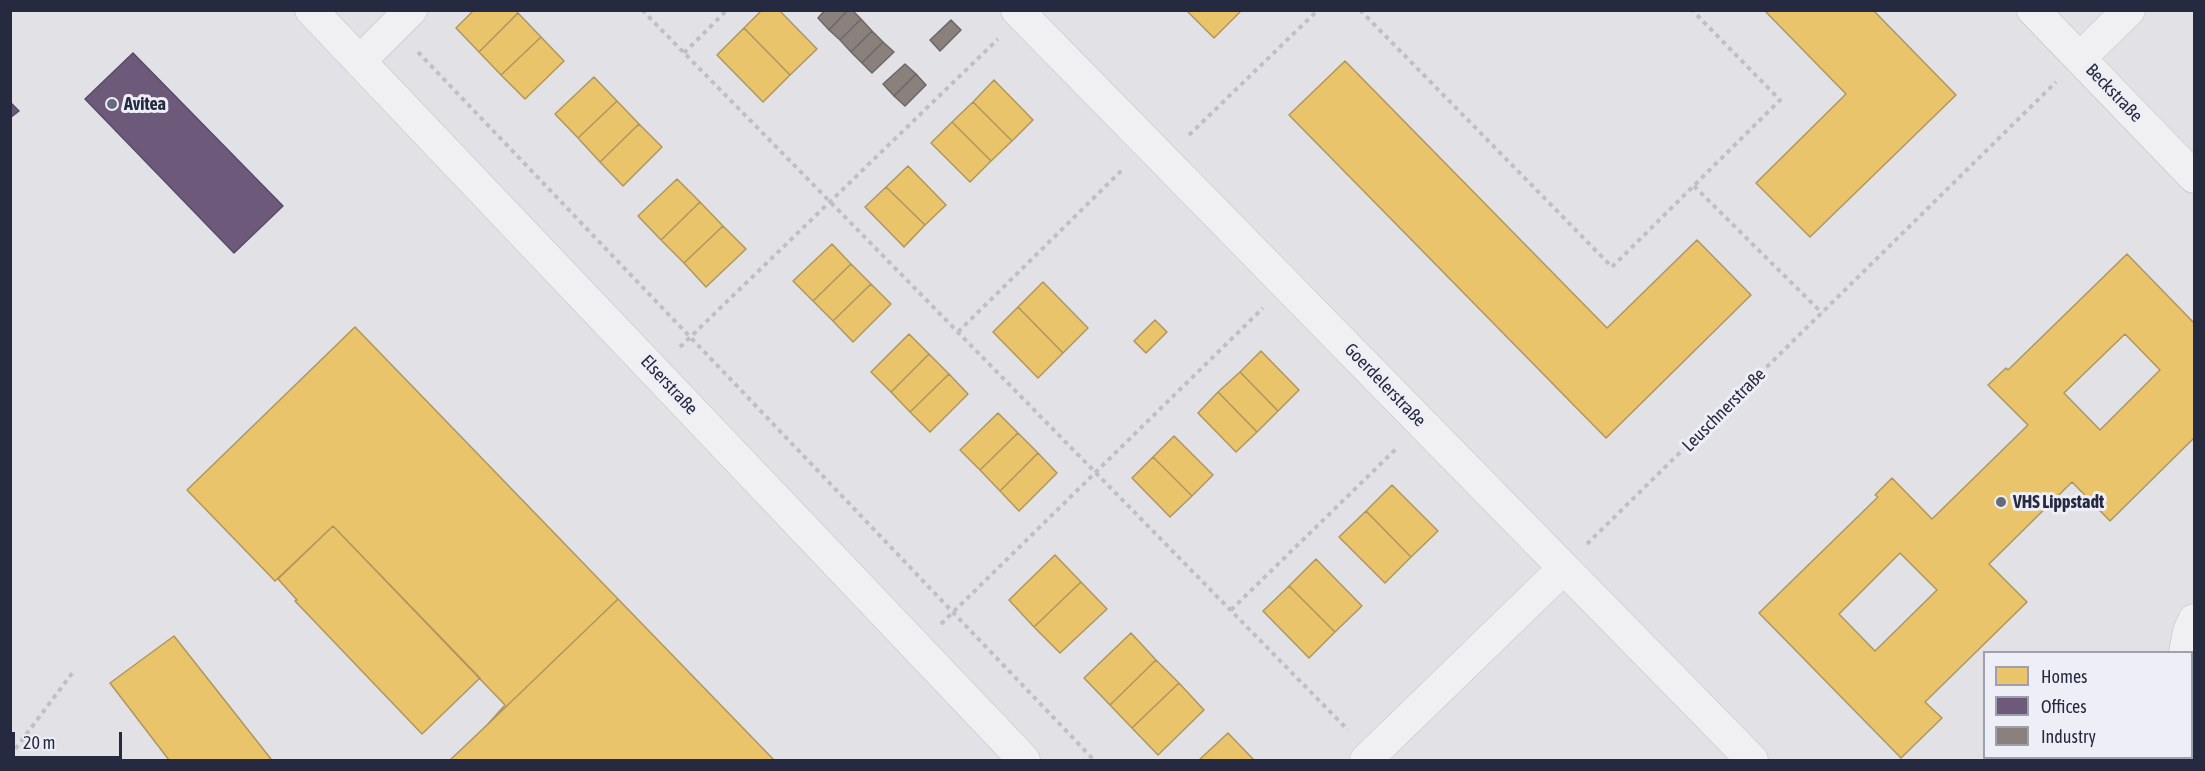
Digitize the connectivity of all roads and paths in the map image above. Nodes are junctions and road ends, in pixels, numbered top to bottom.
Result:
1 (311, 10) edge
2 (642, 10) edge
3 (727, 10) edge
4 (1318, 10) edge
5 (1360, 10) edge
6 (1692, 10) edge
7 (2033, 10) edge
8 (2128, 10) edge
9 (1020, 13) edge
10 (403, 19) edge
11 (684, 53) junction
12 (2080, 58) junction
13 (360, 61) junction
14 (1156, 152) junction
15 (2194, 177) edge
16 (1694, 186) junction
17 (830, 202) junction
18 (1287, 284) junction
19 (1822, 313) junction
20 (958, 332) junction
21 (691, 337) junction
22 (656, 371) junction
23 (1422, 424) junction
24 (1096, 472) junction
25 (1563, 569) junction
26 (1231, 610) junction
27 (952, 612) junction
28 (2194, 620) edge
29 (917, 647) junction
30 (2186, 651) edge
31 (73, 672) dead end
32 (10, 756) edge
33 (1369, 758) edge
34 (1024, 760) edge
35 (1094, 760) edge
36 (1752, 760) edge

1 - 13 street, Elserstraße
2 - 11 path
3 - 11 path
4 - 14 path
5 - 16 path
6 - 16 path
7 - 12 street, Beckstraße
8 - 12 street
9 - 14 street, Goerdelerstraße
9 - 17 path
10 - 13 street
10 - 21 path
11 - 17 path
12 - 15 street, Beckstraße
12 - 19 path, Leuschnerstraße
13 - 22 street, Elserstraße
14 - 18 street, Goerdelerstraße
14 - 20 path
16 - 19 path
17 - 20 path
17 - 21 path
18 - 23 street, Goerdelerstraße
18 - 24 path
19 - 25 path, Leuschnerstraße
20 - 24 path
21 - 22 path
21 - 27 path
22 - 29 street, Elserstraße
23 - 25 street, Goerdelerstraße
23 - 26 path
24 - 26 path
24 - 27 path
25 - 33 street
25 - 36 street, Goerdelerstraße
26 - 33 path
27 - 29 path
27 - 35 path
28 - 30 street
29 - 34 street, Elserstraße
31 - 32 path

